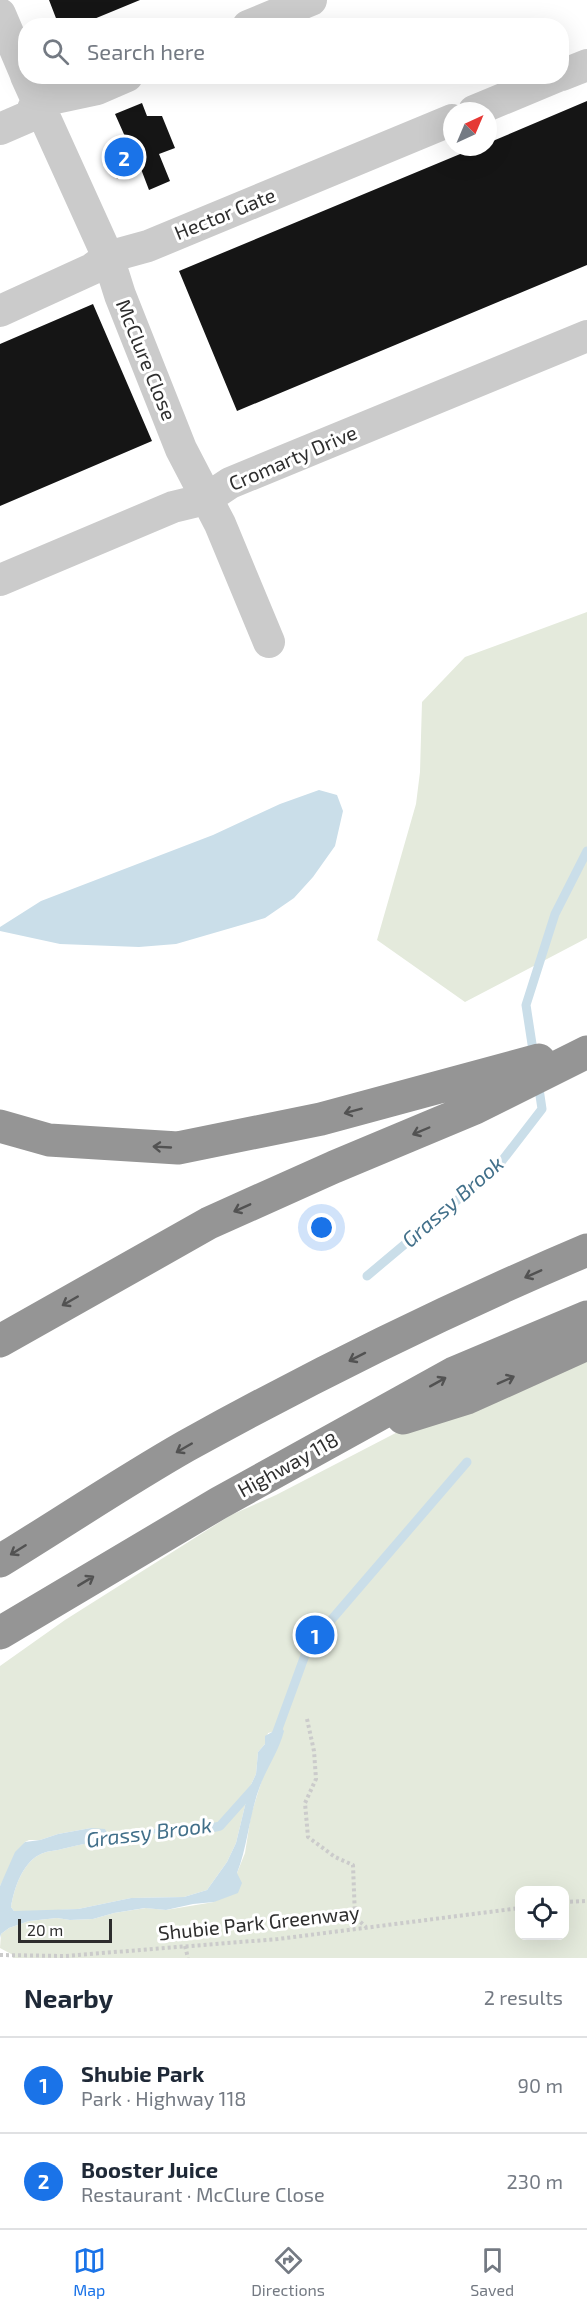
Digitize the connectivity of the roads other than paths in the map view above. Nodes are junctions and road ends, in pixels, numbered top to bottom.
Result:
1 (311, 0) edge
2 (0, 14) edge
3 (267, 18) edge
4 (18, 57) edge
5 (587, 64) edge
6 (569, 72) edge
7 (29, 84) edge
8 (109, 84) edge
9 (540, 84) edge
10 (496, 102) edge
11 (443, 124) edge
12 (0, 129) edge
13 (108, 257) junction
14 (0, 311) edge
15 (587, 336) edge
16 (206, 499) junction
17 (0, 580) edge
18 (269, 642) dead end
19 (580, 1053) edge
20 (473, 1093) junction
21 (0, 1126) edge
22 (587, 1250) edge
23 (587, 1317) edge
24 (0, 1341) edge
25 (587, 1344) edge
26 (332, 1441) junction
27 (0, 1561) edge
28 (0, 1633) edge

1 - 3 street
2 - 4 street, McClure Close
5 - 6 street
7 - 8 street
7 - 12 street
7 - 13 street, McClure Close
9 - 10 street
11 - 13 street, Hector Gate
13 - 14 street, Hector Gate
13 - 16 street, McClure Close
15 - 16 street, Cromarty Drive
16 - 17 street, Cromarty Drive
16 - 18 street, McClure Close
19 - 20 highway
20 -> 21 highway
20 -> 24 highway
22 -> 27 highway
26 -> 23 highway, Highway 118
26 -> 25 highway
28 -> 26 highway, Highway 118

